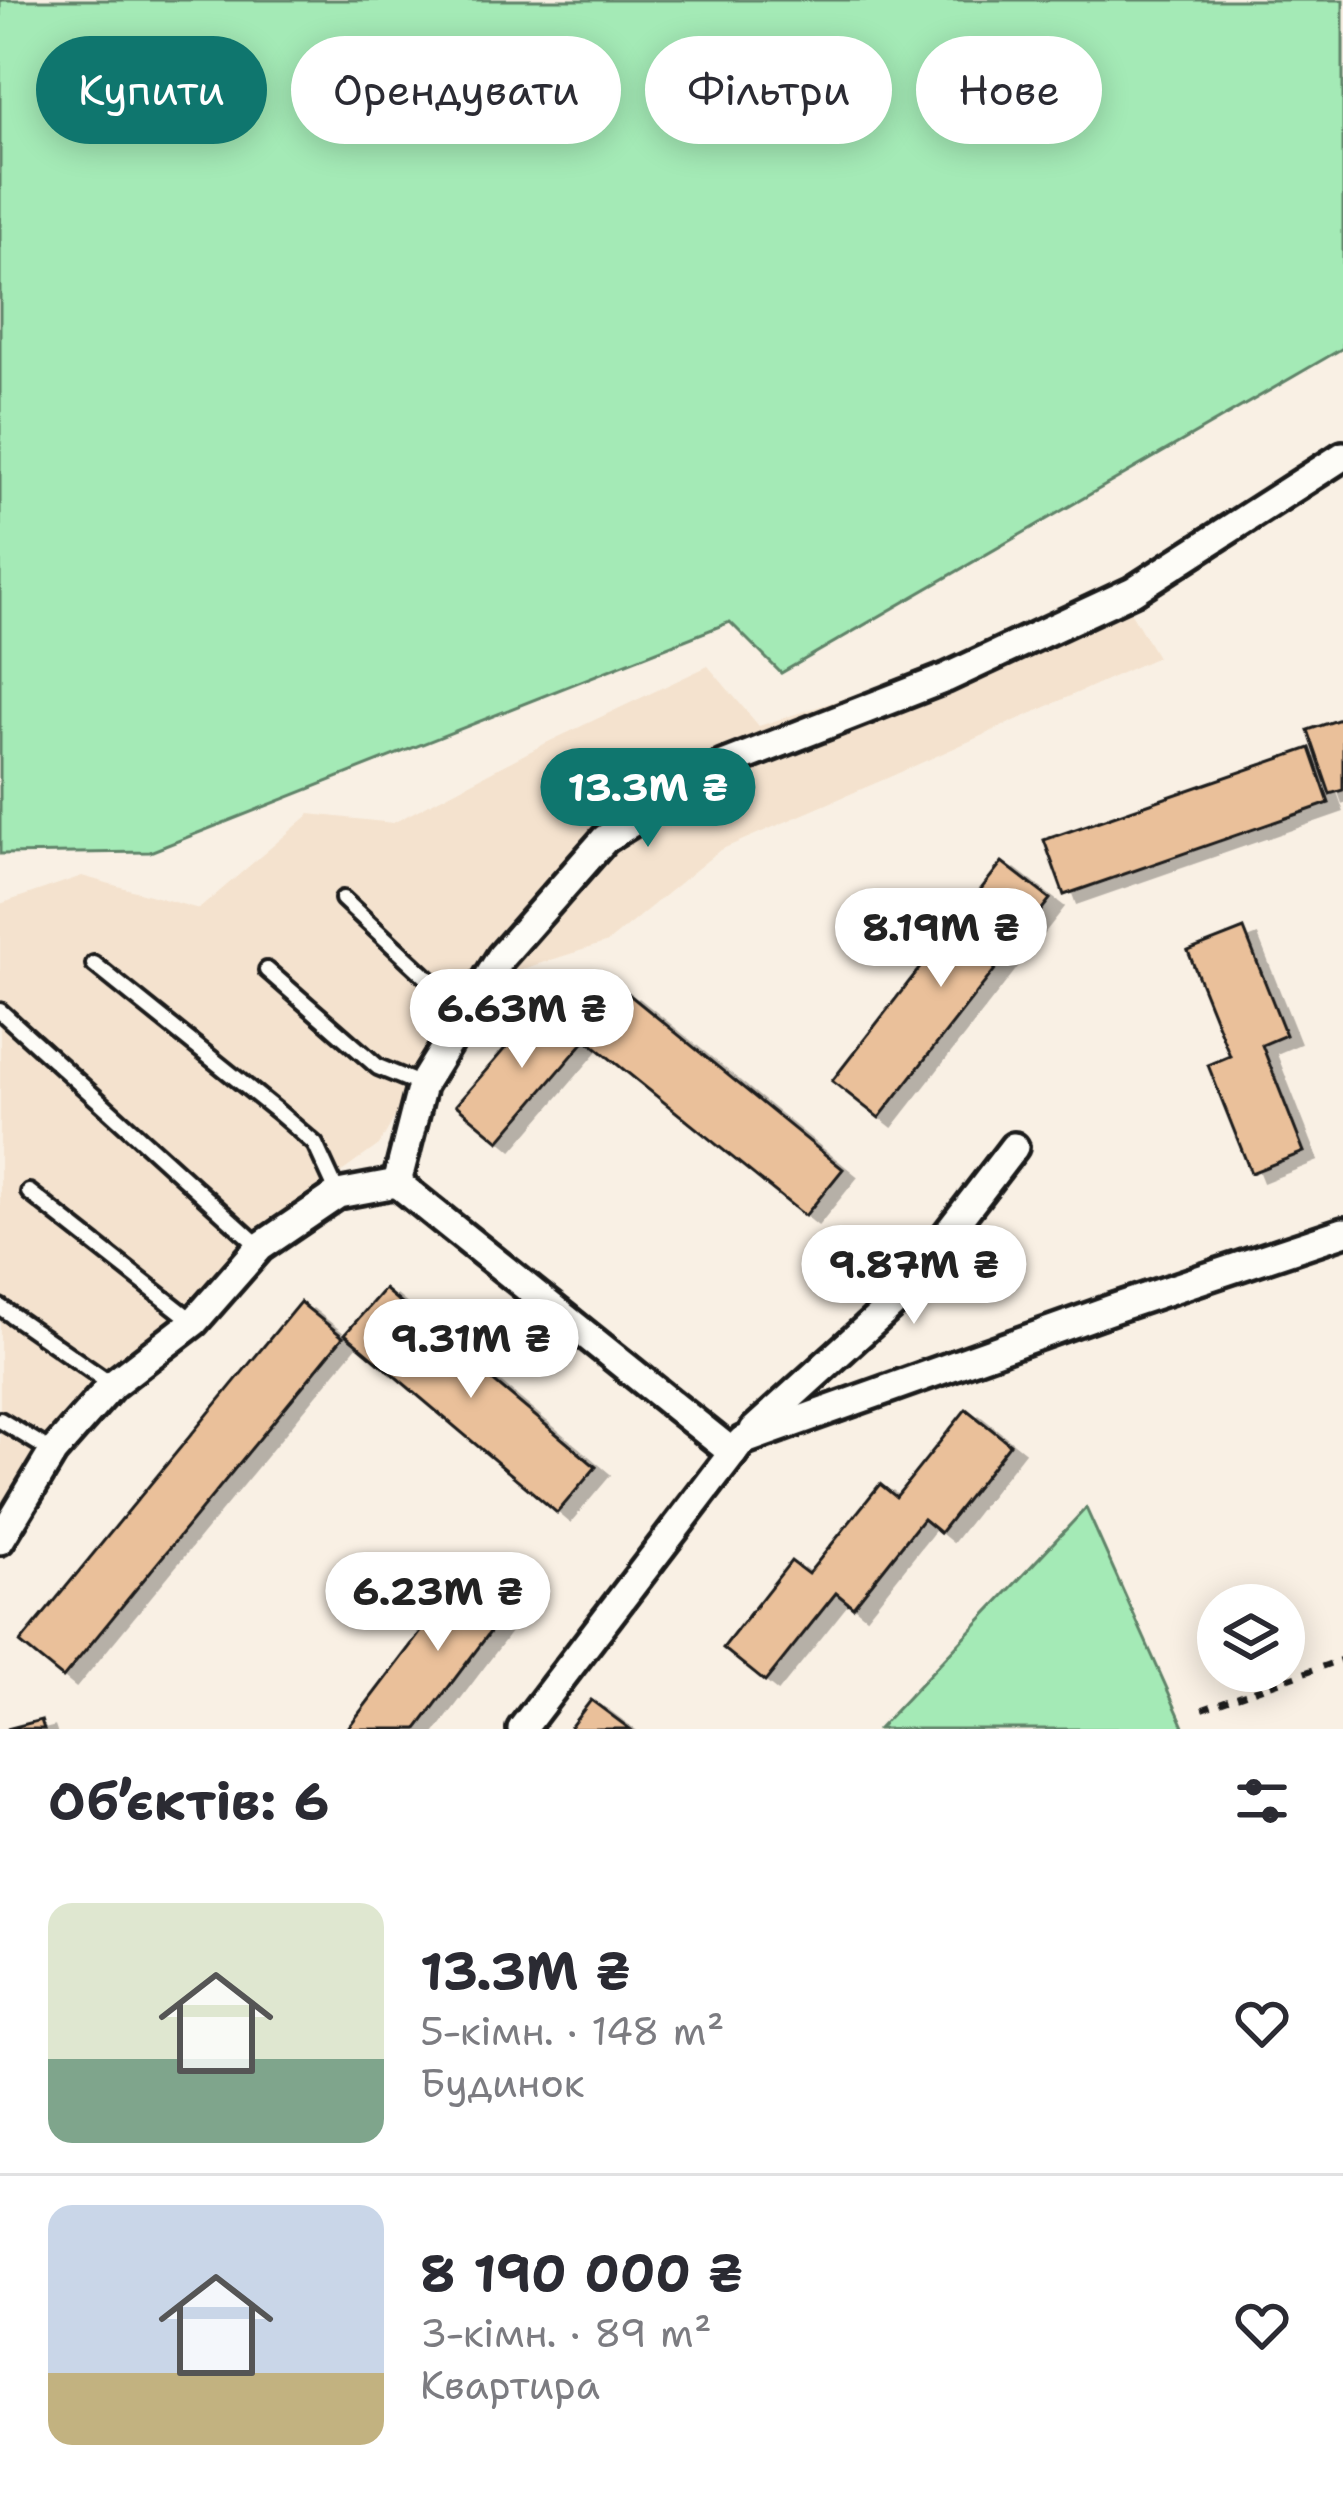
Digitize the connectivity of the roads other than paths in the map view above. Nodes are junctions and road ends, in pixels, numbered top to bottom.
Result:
1 (1343, 456) edge
2 (343, 899) dead end
3 (94, 964) dead end
4 (267, 970) dead end
5 (0, 1011) edge
6 (466, 1014) junction
7 (422, 1085) junction
8 (1014, 1147) dead end
9 (397, 1183) junction
10 (29, 1192) dead end
11 (338, 1194) junction
12 (1343, 1232) edge
13 (260, 1247) junction
14 (0, 1307) edge
15 (194, 1322) junction
16 (112, 1385) junction
17 (0, 1420) edge
18 (738, 1447) junction
19 (53, 1452) junction
20 (0, 1539) edge
21 (522, 1729) edge

1 - 6 street
2 - 6 lane
3 - 11 lane
4 - 7 lane
5 - 13 lane
6 - 7 street
7 - 9 street
8 - 18 street
9 - 11 street
9 - 18 street
10 - 15 lane
11 - 13 street
12 - 18 street
13 - 15 street
14 - 16 lane
15 - 16 street
16 - 19 street
17 - 19 lane
18 - 21 street
19 - 20 street

